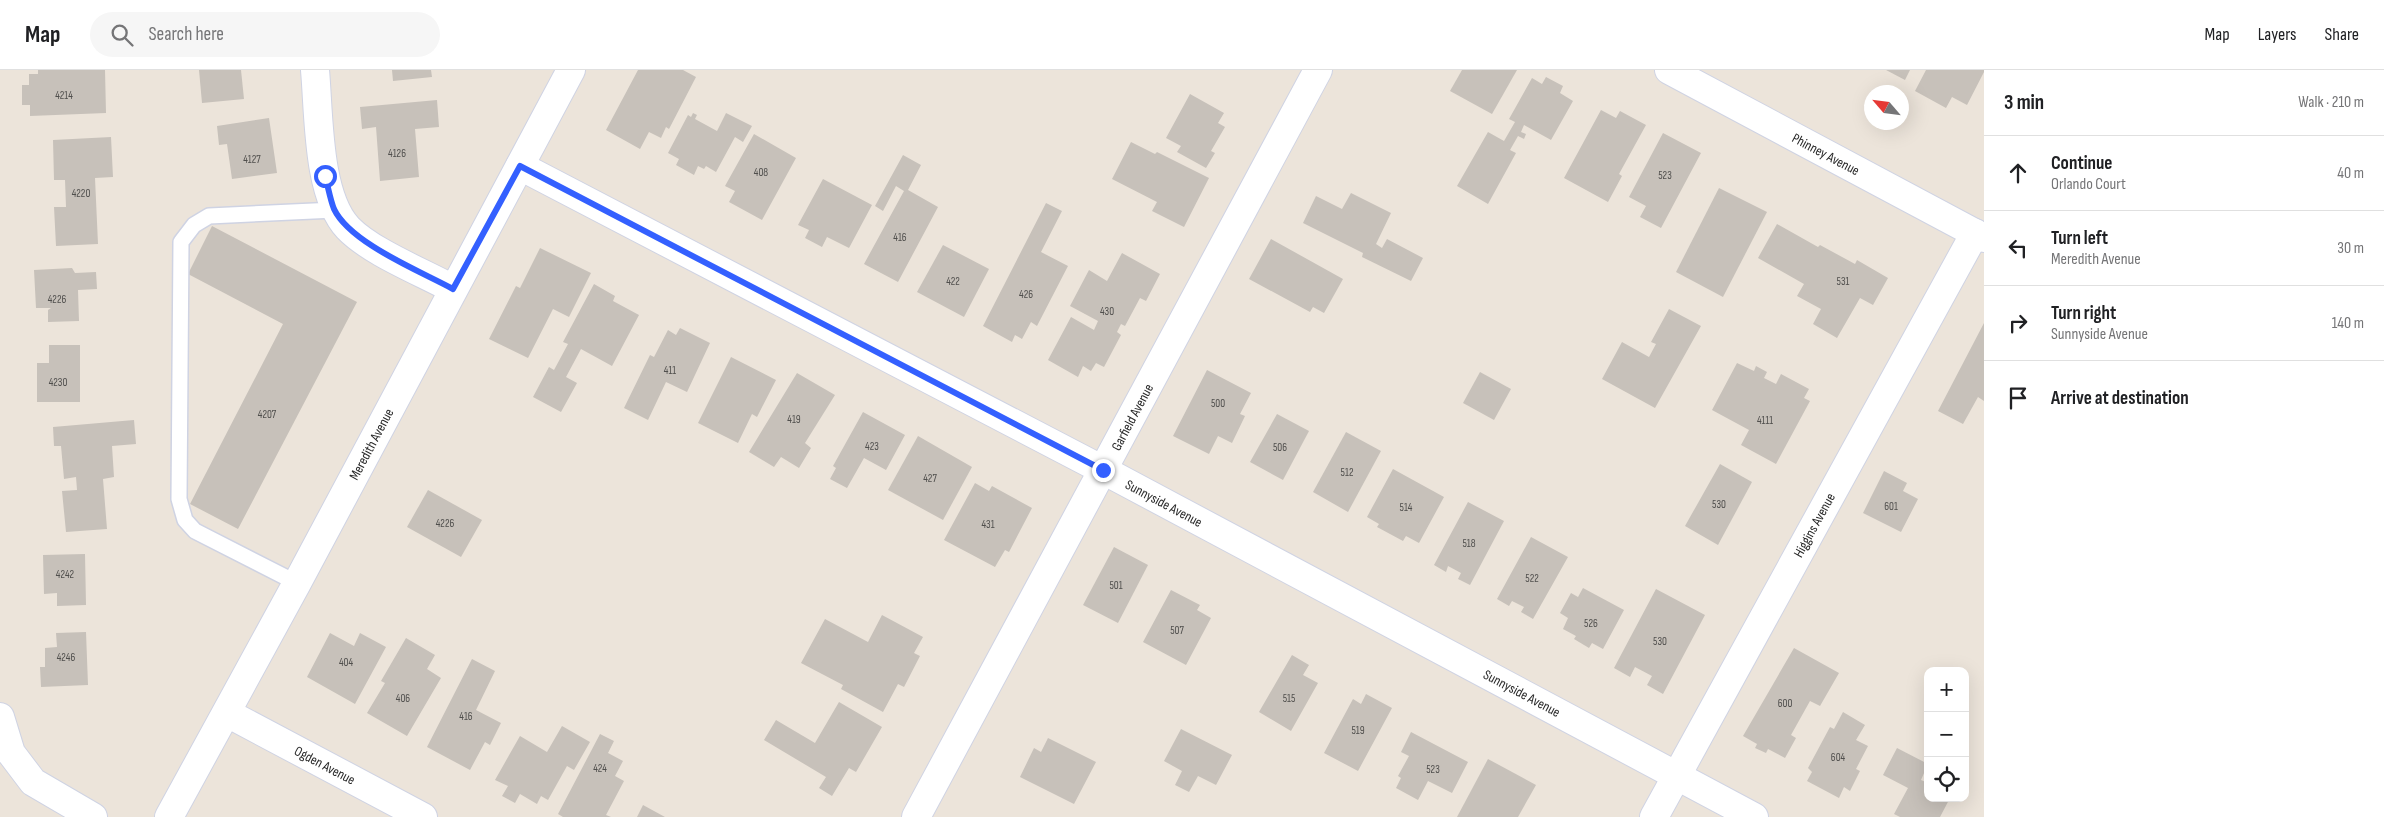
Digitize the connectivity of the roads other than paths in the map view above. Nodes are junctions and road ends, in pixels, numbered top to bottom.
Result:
1 (315, 70) edge
2 (571, 70) edge
3 (1318, 70) edge
4 (1668, 70) edge
5 (520, 166) junction
6 (334, 210) junction
7 (1979, 235) edge
8 (453, 289) junction
9 (1103, 470) junction
10 (297, 584) junction
11 (227, 713) junction
12 (0, 717) edge
13 (1676, 776) junction
14 (94, 817) edge
15 (169, 817) edge
16 (424, 817) edge
17 (916, 817) edge
18 (1654, 817) edge
19 (1754, 817) edge

1 - 6 street
2 - 5 street, Meredith Avenue
3 - 9 street, Garfield Avenue
4 - 7 street, Phinney Avenue
5 - 8 street, Meredith Avenue
5 - 9 street, Sunnyside Avenue
6 - 8 street
6 - 10 lane
7 - 13 street, Higgins Avenue
8 - 10 street, Meredith Avenue
9 - 13 street, Sunnyside Avenue
9 - 17 street, Garfield Avenue
10 - 11 street, Meredith Avenue
11 - 15 street, Meredith Avenue
11 - 16 street, Ogden Avenue
12 - 14 street
13 - 18 street, Higgins Avenue
13 - 19 street, Sunnyside Avenue

